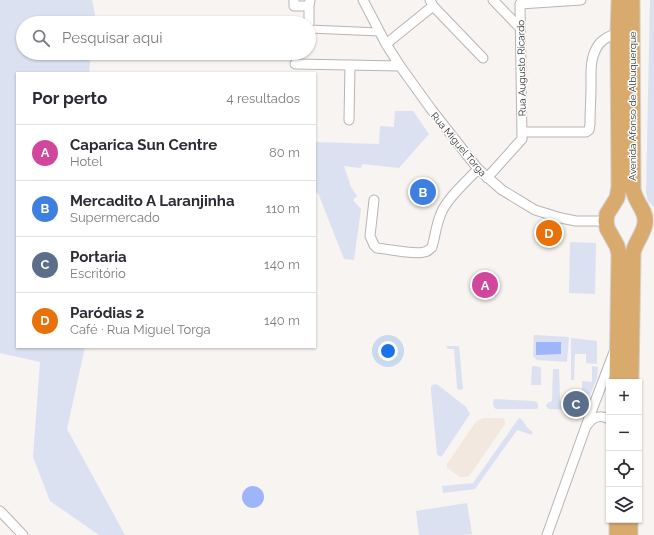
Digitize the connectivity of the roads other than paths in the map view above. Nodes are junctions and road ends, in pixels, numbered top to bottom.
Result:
1 (294, 0) edge
2 (364, 0) edge
3 (493, 0) edge
4 (581, 0) edge
5 (619, 0) edge
6 (632, 0) edge
7 (310, 3) edge
8 (432, 3) edge
9 (309, 16) edge
10 (520, 28) junction
11 (316, 29) edge
12 (380, 32) junction
13 (618, 33) junction
14 (386, 44) junction
15 (483, 58) dead end
16 (295, 64) dead end
17 (350, 65) junction
18 (400, 66) junction
19 (349, 120) dead end
20 (522, 132) junction
21 (478, 170) junction
22 (487, 178) junction
23 (374, 200) dead end
24 (642, 209) junction
25 (609, 221) junction
26 (642, 232) junction
27 (618, 341) junction
28 (618, 379) edge
29 (631, 379) edge
30 (606, 418) edge
31 (586, 426) junction
32 (0, 512) edge
33 (617, 523) edge
34 (630, 523) edge
35 (23, 535) edge
36 (547, 535) edge
37 (617, 535) edge
38 (630, 535) edge

1 - 7 street
2 - 12 street, Rua Miguel Torga
3 - 10 street
4 - 10 street, Rua Augusto Ricardo
5 - 13 main road, Avenida Afonso de Albuquerque
6 - 24 main road, Avenida Afonso de Albuquerque
7 - 9 street
8 - 14 street
8 - 15 street
10 - 20 street, Rua Augusto Ricardo
11 - 12 street
12 - 14 street, Rua Miguel Torga
13 - 20 street
13 - 25 main road, Avenida Afonso de Albuquerque
14 - 18 street, Rua Miguel Torga
16 - 17 street
17 - 18 street
17 - 19 street
18 - 21 street, Rua Miguel Torga
20 - 22 street, Rua Augusto Ricardo
21 - 22 street, Rua Miguel Torga
21 - 23 street
22 - 25 street, Rua Miguel Torga
24 - 25 main road
24 - 26 main road, Avenida Afonso de Albuquerque
25 - 26 main road
25 - 27 main road
26 - 29 main road, Avenida Afonso de Albuquerque
27 - 28 main road
27 - 31 street
30 - 31 street
31 - 36 street
32 - 35 street
33 - 37 main road
34 - 38 main road

